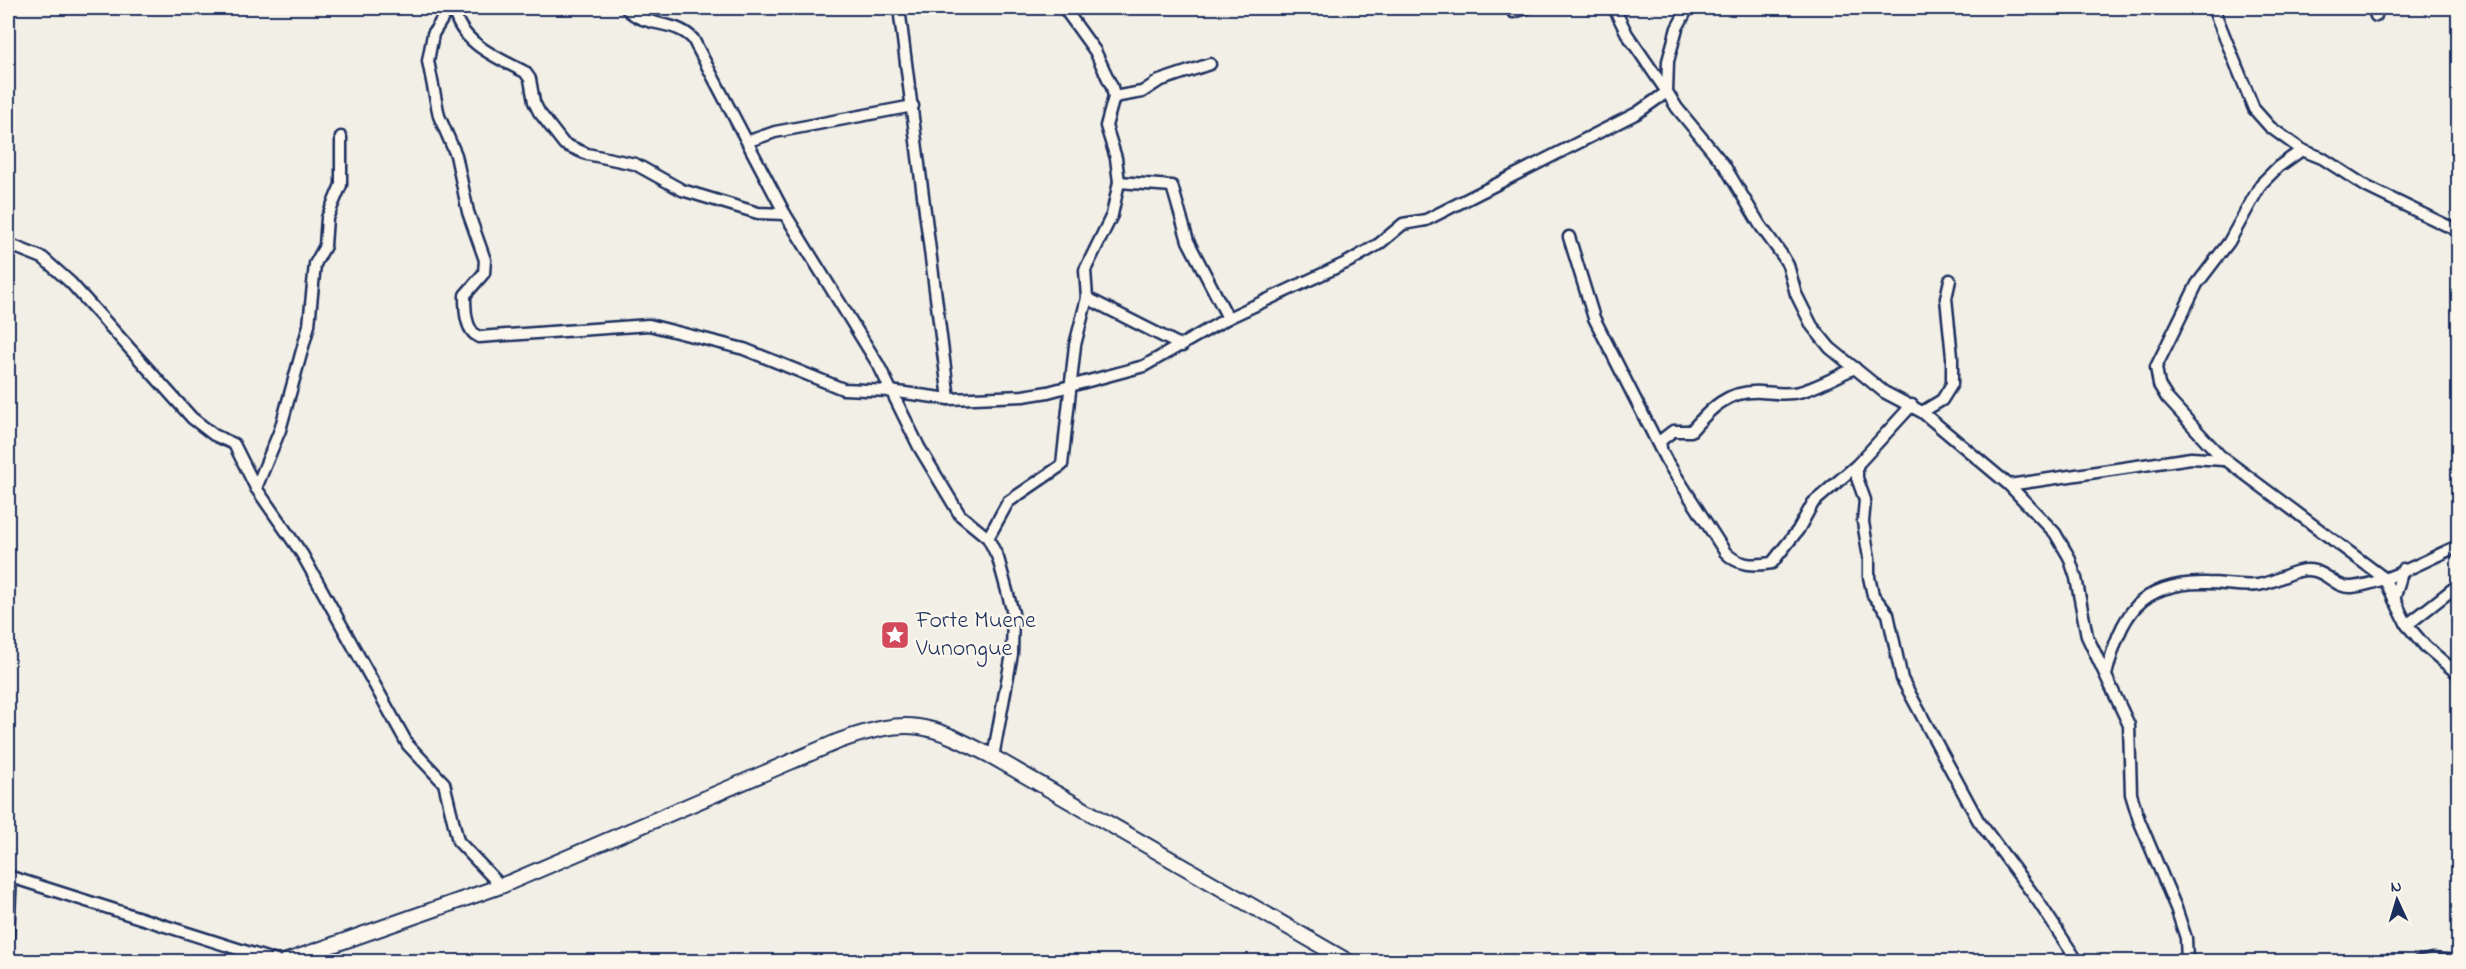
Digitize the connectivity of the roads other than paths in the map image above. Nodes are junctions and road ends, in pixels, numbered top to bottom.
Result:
1 (449, 8) edge
2 (454, 8) edge
3 (626, 8) edge
4 (899, 8) edge
5 (1064, 8) edge
6 (1527, 8) edge
7 (1614, 8) edge
8 (1688, 8) edge
9 (2213, 8) edge
10 (1513, 12) dead end
11 (1210, 64) dead end
12 (1667, 92) junction
13 (1114, 97) junction
14 (913, 106) junction
15 (341, 137) dead end
16 (748, 141) junction
17 (2302, 150) junction
18 (1119, 182) junction
19 (784, 214) junction
20 (2458, 231) edge
21 (1569, 237) dead end
22 (8, 244) edge
23 (1950, 280) dead end
24 (1087, 298) junction
25 (1228, 318) junction
26 (1182, 346) junction
27 (1855, 368) junction
28 (1070, 386) junction
29 (890, 391) junction
30 (949, 399) junction
31 (1917, 409) junction
32 (1661, 447) junction
33 (2223, 460) junction
34 (1857, 465) junction
35 (2009, 485) junction
36 (256, 488) junction
37 (988, 538) junction
38 (2458, 546) edge
39 (2403, 569) junction
40 (2384, 578) junction
41 (2458, 585) edge
42 (2394, 600) junction
43 (2407, 625) junction
44 (2458, 674) edge
45 (2106, 675) junction
46 (993, 757) junction
47 (501, 886) junction
48 (8, 938) edge
49 (2458, 961) edge
50 (279, 962) edge
51 (284, 962) edge
52 (1349, 962) edge
53 (2078, 962) edge
54 (2187, 962) edge
55 (2418, 962) edge

1 - 29 street
2 - 19 street
3 - 16 street
4 - 14 street
5 - 13 street
6 - 10 street
7 - 12 street
8 - 12 street
9 - 17 street
11 - 13 street
12 - 25 street
12 - 27 street
13 - 18 street
14 - 16 street
14 - 30 street
15 - 36 street
16 - 19 street
17 - 20 street
17 - 33 street
18 - 24 street
18 - 25 street
19 - 29 street
21 - 32 street
22 - 36 street
23 - 31 street
24 - 26 street
24 - 28 street
25 - 26 street
26 - 28 street
27 - 31 street
27 - 32 street
28 - 30 street
28 - 37 street
29 - 30 street
29 - 37 street
31 - 34 street
31 - 35 street
32 - 34 street
33 - 35 street
33 - 40 street
34 - 53 street
35 - 45 street
36 - 47 street
37 - 46 street
38 - 39 street
39 - 40 street
39 - 42 street
40 - 42 street
40 - 45 street
41 - 43 street
42 - 43 street
43 - 44 street
45 - 54 street
46 - 47 street
46 - 52 street
47 - 51 street
48 - 50 street
49 - 55 street

